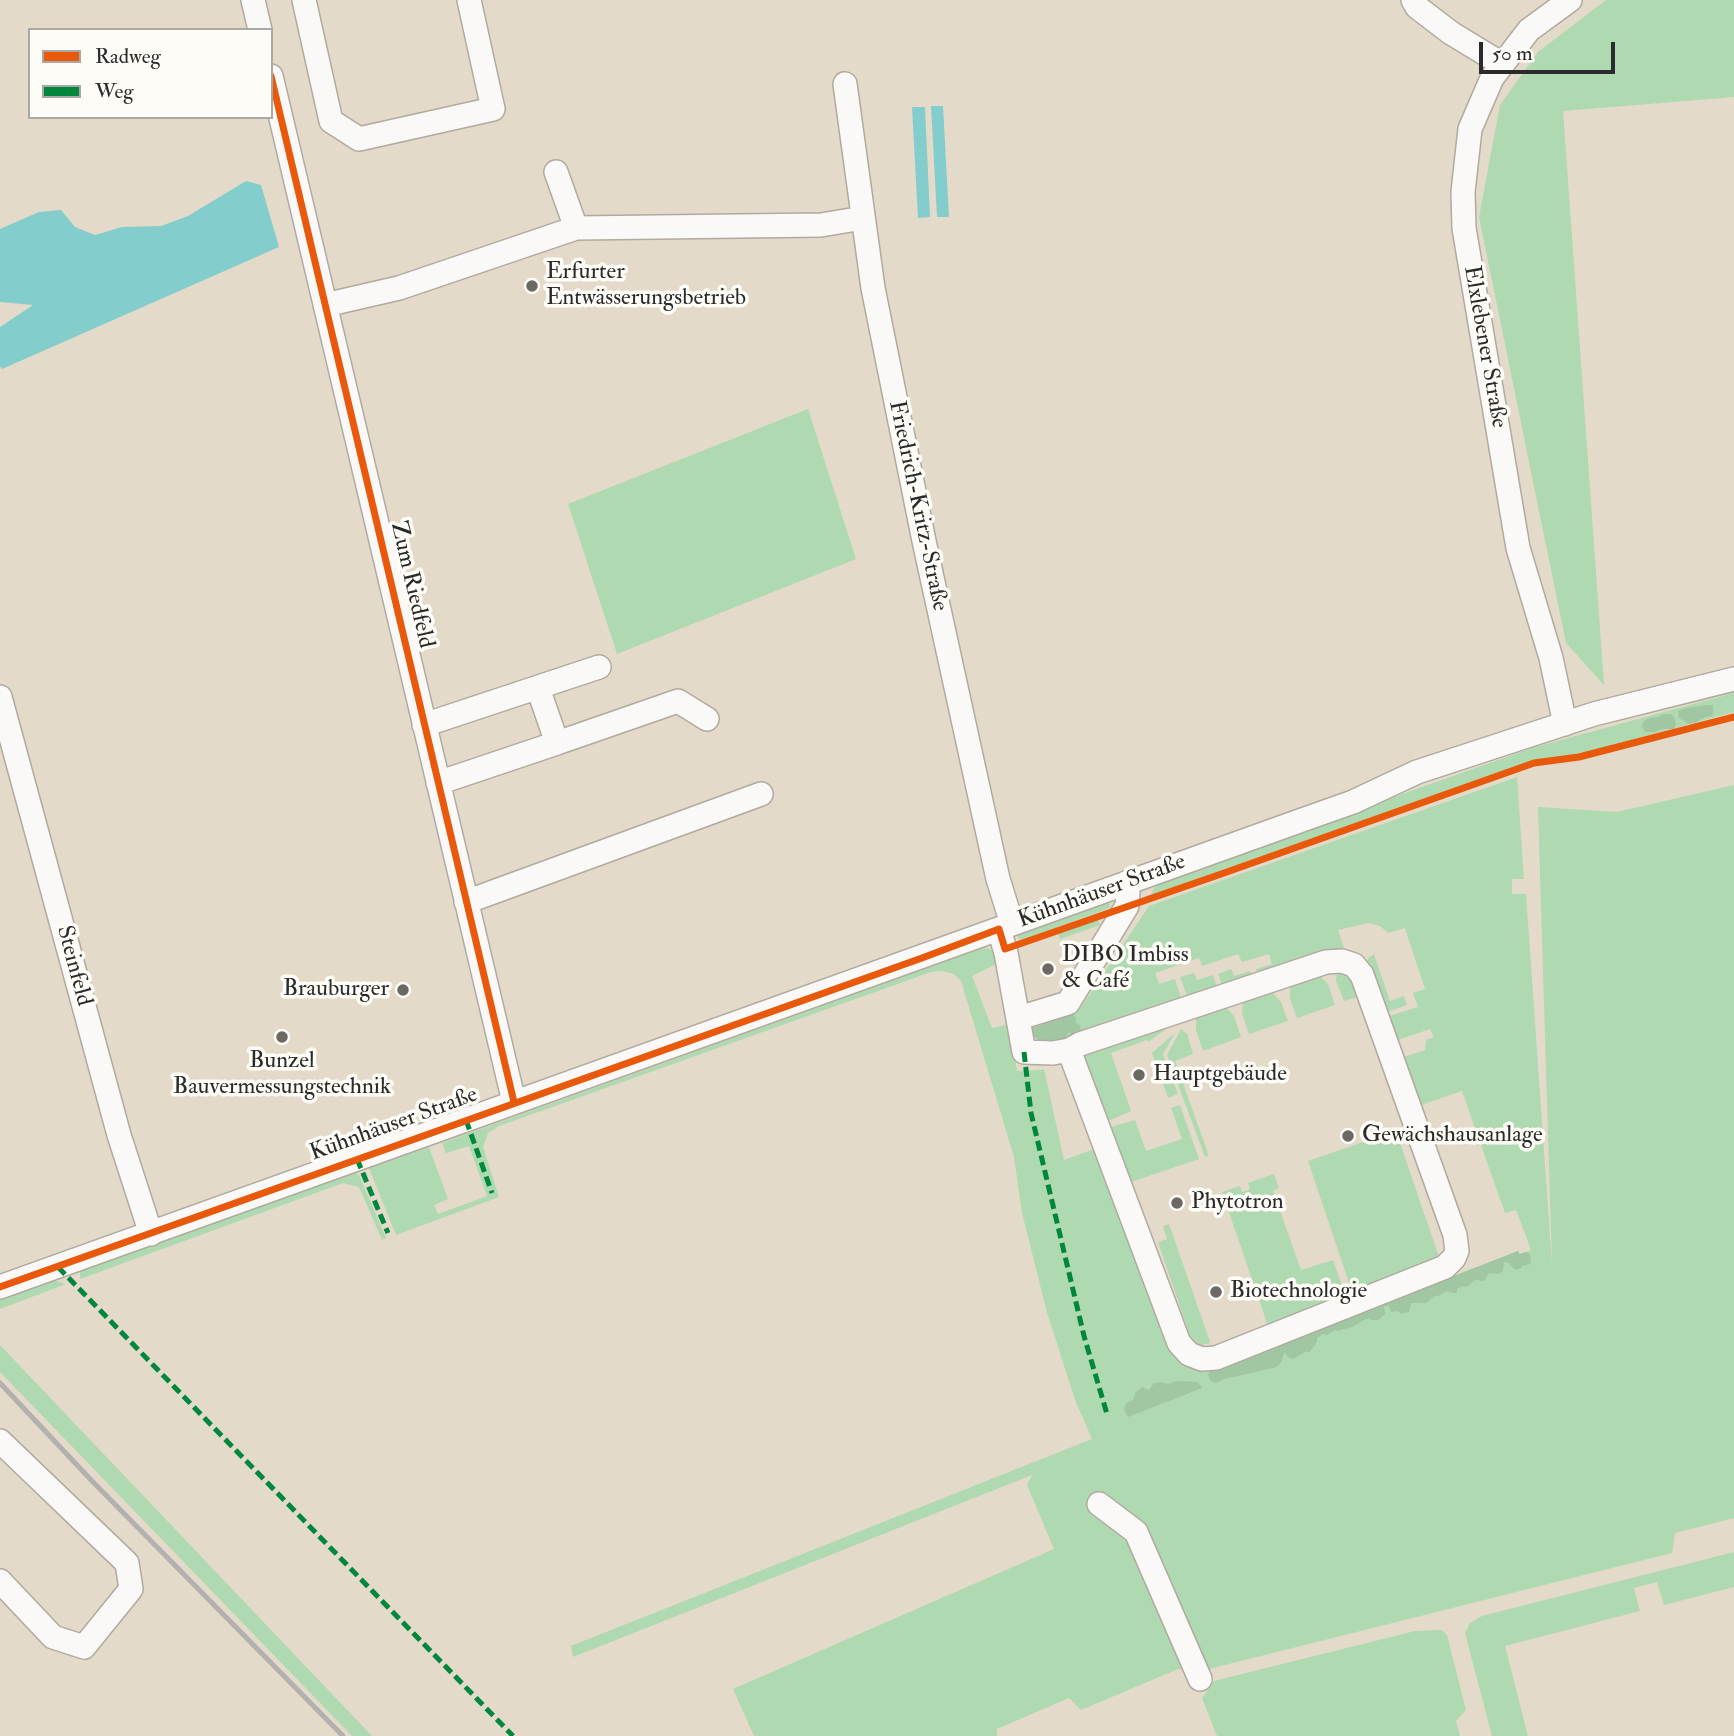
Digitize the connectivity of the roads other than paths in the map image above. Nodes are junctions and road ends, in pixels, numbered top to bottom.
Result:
1 (304, 0) edge
2 (469, 0) edge
3 (1413, 0) edge
4 (1570, 0) edge
5 (1502, 64) junction
6 (273, 84) edge
7 (845, 84) dead end
8 (556, 172) dead end
9 (863, 218) junction
10 (576, 228) junction
11 (325, 304) junction
12 (599, 667) dead end
13 (1734, 679) edge
14 (538, 688) junction
15 (0, 697) edge
16 (707, 719) dead end
17 (1565, 724) junction
18 (424, 725) junction
19 (557, 743) junction
20 (438, 783) junction
21 (761, 794) dead end
22 (1126, 883) junction
23 (466, 902) junction
24 (1005, 926) junction
25 (1018, 1018) junction
26 (1069, 1050) junction
27 (514, 1102) junction
28 (151, 1234) junction
29 (0, 1287) edge
30 (0, 1441) edge
31 (1099, 1504) dead end
32 (0, 1581) edge
33 (1200, 1679) dead end

1 - 2 street
3 - 5 street
4 - 5 street, Elxlebener Straße
5 - 17 street, Elxlebener Straße
6 - 11 street, Zum Riedfeld
7 - 9 street, Friedrich-Kritz-Straße
8 - 10 street
9 - 10 street
9 - 24 street, Friedrich-Kritz-Straße
10 - 11 street
11 - 18 street, Zum Riedfeld
12 - 14 street
13 - 17 street, Kühnhäuser Straße
14 - 18 street
14 - 19 street
15 - 28 street, Steinfeld
16 - 19 street
17 - 22 street, Kühnhäuser Straße
18 - 20 street, Zum Riedfeld
19 - 20 street
20 - 23 street, Zum Riedfeld
21 - 23 street
22 - 24 street, Kühnhäuser Straße
22 - 25 street
23 - 27 street, Zum Riedfeld
24 - 25 street, Friedrich-Kritz-Straße
24 - 27 street, Kühnhäuser Straße
25 - 26 street, Friedrich-Kritz-Straße
26 - 26 street
27 - 28 street, Kühnhäuser Straße
28 - 29 street, Kühnhäuser Straße
30 - 32 street
31 - 33 street

